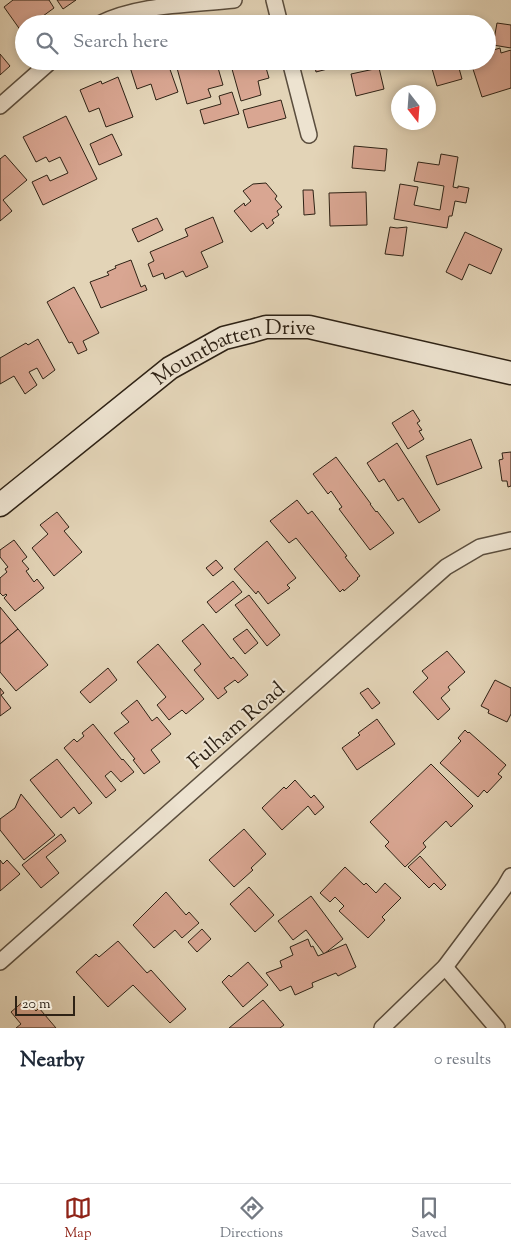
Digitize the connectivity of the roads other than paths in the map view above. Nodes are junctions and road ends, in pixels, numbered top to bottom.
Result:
1 (234, 0) edge
2 (274, 0) edge
3 (121, 15) edge
4 (278, 15) edge
5 (41, 70) edge
6 (292, 70) edge
7 (0, 106) edge
8 (309, 135) dead end
9 (511, 373) edge
10 (0, 505) edge
11 (511, 540) edge
12 (511, 876) edge
13 (0, 962) edge
14 (445, 967) junction
15 (382, 1028) edge
16 (497, 1028) edge

1 - 3 street
2 - 4 street
5 - 7 street
6 - 8 street
9 - 10 main road, Mountbatten Drive
11 - 13 street, Fulham Road
12 - 14 street
14 - 15 street
14 - 16 street

